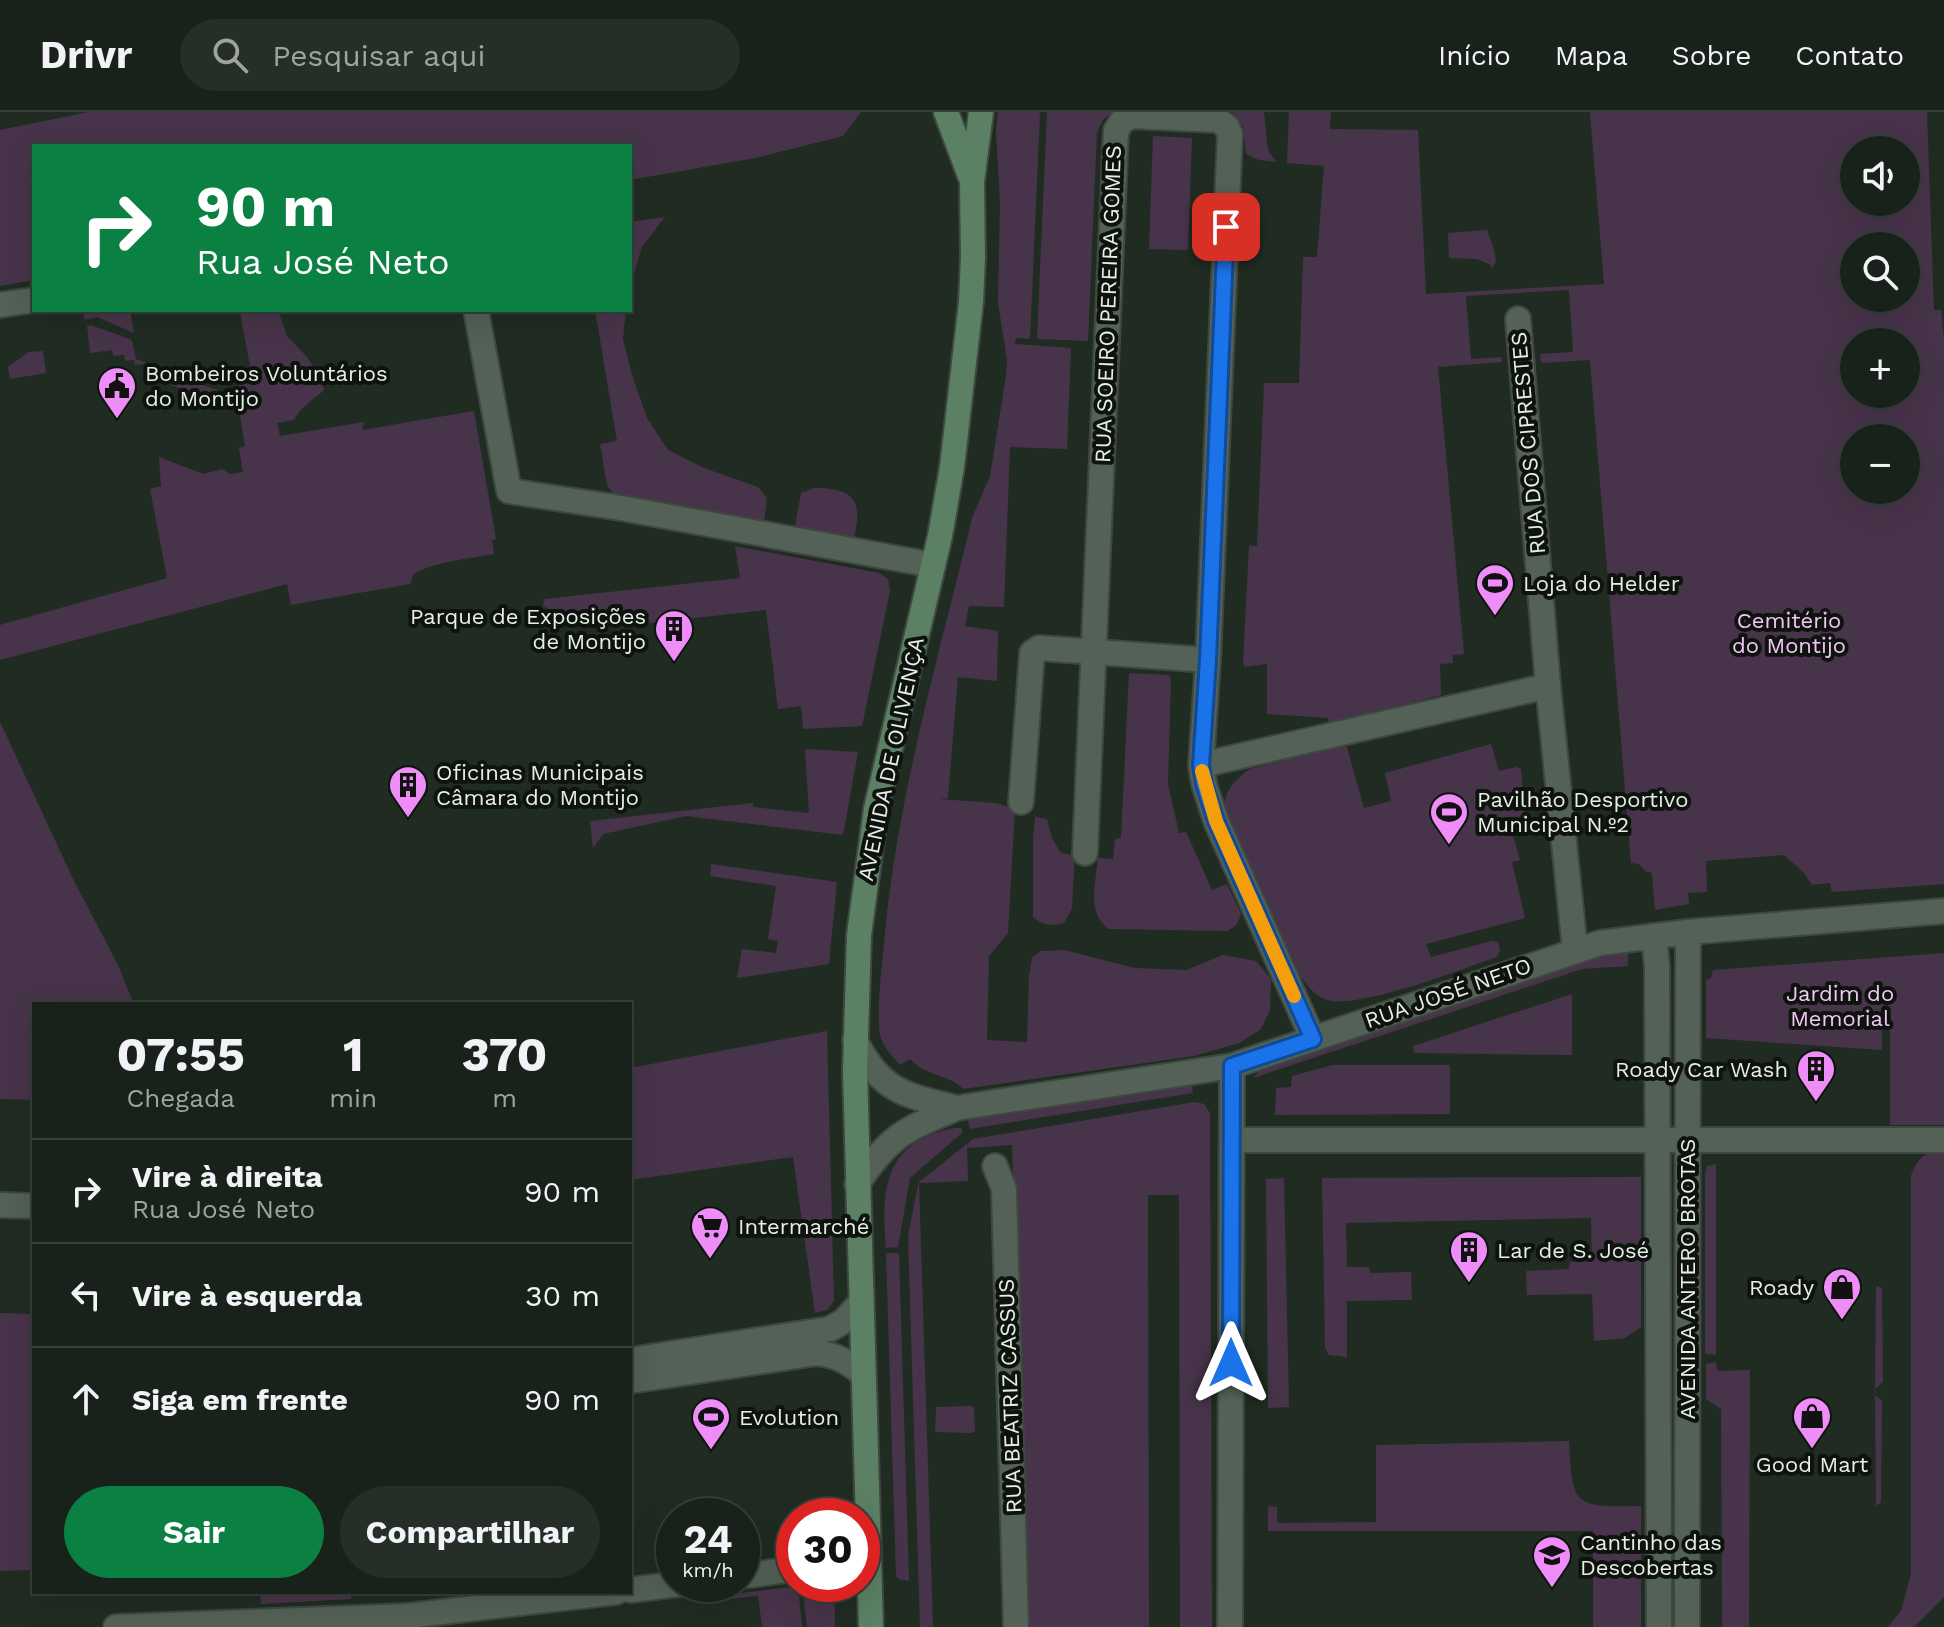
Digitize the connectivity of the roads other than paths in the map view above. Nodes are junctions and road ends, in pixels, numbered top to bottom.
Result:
1 (946, 112) edge
2 (981, 112) edge
3 (972, 182) junction
4 (32, 300) edge
5 (0, 305) edge
6 (476, 312) edge
7 (1518, 319) dead end
8 (933, 565) junction
9 (1094, 651) junction
10 (1208, 660) junction
11 (1548, 686) junction
12 (1201, 765) junction
13 (1021, 802) dead end
14 (1085, 853) dead end
15 (1944, 911) edge
16 (1688, 932) junction
17 (1654, 936) junction
18 (1575, 950) junction
19 (1313, 1039) junction
20 (855, 1040) junction
21 (1232, 1066) junction
22 (957, 1108) junction
23 (1232, 1140) junction
24 (1944, 1140) edge
25 (1658, 1141) junction
26 (1687, 1141) junction
27 (995, 1166) dead end
28 (857, 1184) junction
29 (0, 1205) edge
30 (32, 1206) edge
31 (861, 1302) junction
32 (632, 1360) edge
33 (863, 1374) junction
34 (632, 1381) edge
35 (865, 1498) edge
36 (656, 1587) edge
37 (632, 1590) edge
38 (599, 1594) edge
39 (869, 1602) edge
40 (116, 1627) edge
41 (871, 1627) edge
42 (1016, 1627) edge
43 (1230, 1627) edge
44 (1659, 1627) edge
45 (1687, 1627) edge

1 - 3 main road, AVENIDA DE OLIVENÇA
2 - 3 main road, AVENIDA DE OLIVENÇA
3 - 8 main road, AVENIDA DE OLIVENÇA
4 - 5 street
6 - 8 street
7 - 11 street, RUA DOS CIPRESTES
8 - 20 main road, AVENIDA DE OLIVENÇA
9 - 10 street
9 - 10 street, RUA SOEIRO PEREIRA GOMES
9 - 13 street
9 - 14 street, RUA SOEIRO PEREIRA GOMES
10 - 12 street, RUA SOEIRO PEREIRA GOMES
11 - 12 street
11 - 18 street, RUA DOS CIPRESTES
12 - 19 street, RUA SOEIRO PEREIRA GOMES
15 - 16 street, RUA JOSÉ NETO
16 - 17 street, RUA JOSÉ NETO
16 - 26 street, AVENIDA ANTERO BROTAS
17 - 18 street, RUA JOSÉ NETO
17 - 25 street, AVENIDA ANTERO BROTAS
18 - 19 street, RUA JOSÉ NETO
19 - 21 street, RUA JOSÉ NETO
20 - 22 street, RUA JOSÉ NETO
20 - 28 main road, AVENIDA DE OLIVENÇA
21 - 22 street, RUA JOSÉ NETO
21 - 23 street
22 - 28 street, RUA JOSÉ NETO
23 - 25 street
23 - 43 street
24 - 26 street
25 - 26 street
25 - 44 street, AVENIDA ANTERO BROTAS
26 - 45 street, AVENIDA ANTERO BROTAS
27 - 42 street, RUA BEATRIZ CASSUS
28 - 31 main road, AVENIDA DE OLIVENÇA
29 - 30 street
31 - 32 street
31 - 33 main road, AVENIDA DE OLIVENÇA
33 - 34 street
33 - 35 main road, AVENIDA DE OLIVENÇA
36 - 37 street
38 - 40 street
39 - 41 main road, AVENIDA DE OLIVENÇA

